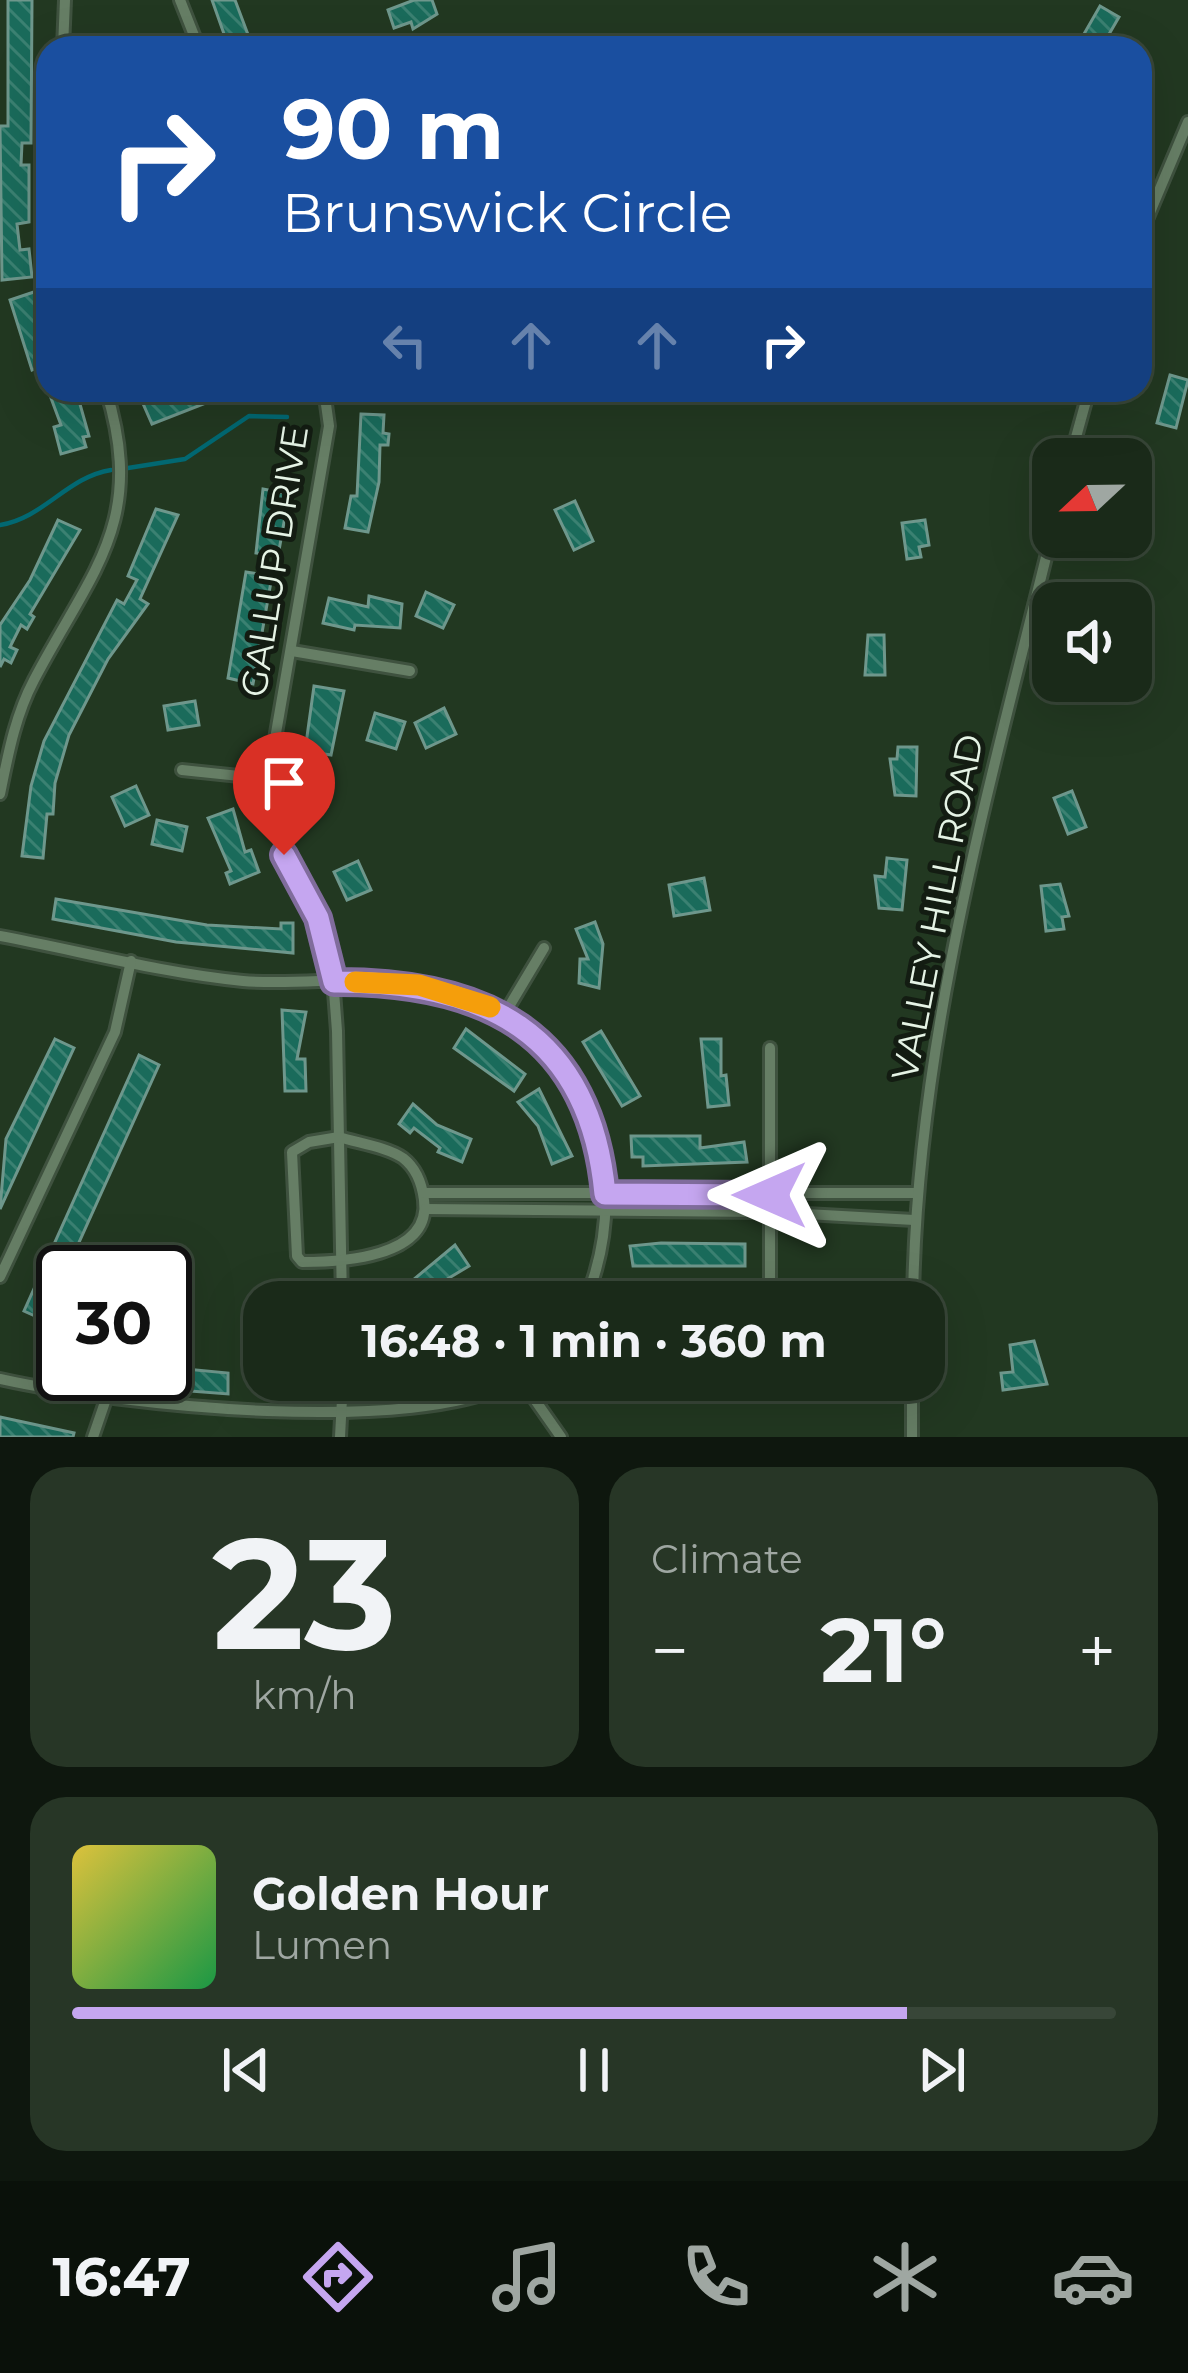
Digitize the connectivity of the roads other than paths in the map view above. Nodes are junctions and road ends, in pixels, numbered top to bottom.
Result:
1 (65, 0) edge
2 (180, 0) edge
3 (64, 36) edge
4 (195, 36) edge
5 (1188, 122) edge
6 (1152, 208) edge
7 (108, 402) edge
8 (326, 402) edge
9 (1086, 402) edge
10 (1076, 438) edge
11 (1046, 558) edge
12 (292, 651) junction
13 (410, 671) dead end
14 (182, 770) dead end
15 (268, 778) junction
16 (0, 794) edge
17 (0, 936) edge
18 (544, 948) dead end
19 (131, 961) junction
20 (334, 982) junction
21 (503, 1015) junction
22 (770, 1048) dead end
23 (339, 1137) junction
24 (424, 1193) junction
25 (916, 1193) junction
26 (605, 1194) junction
27 (770, 1195) junction
28 (425, 1209) junction
29 (609, 1210) junction
30 (770, 1212) junction
31 (914, 1220) junction
32 (341, 1262) junction
33 (0, 1277) edge
34 (341, 1281) edge
35 (592, 1281) edge
36 (770, 1281) edge
37 (913, 1281) edge
38 (0, 1379) edge
39 (478, 1401) edge
40 (534, 1401) edge
41 (912, 1401) edge
42 (105, 1402) junction
43 (440, 1420) dead end
44 (418, 1422) dead end
45 (341, 1430) edge
46 (93, 1437) edge
47 (561, 1437) edge
48 (912, 1437) edge

1 - 3 street
2 - 4 street
5 - 6 street
7 - 16 street
8 - 12 street, GALLUP DRIVE
9 - 10 street
11 - 25 street, VALLEY HILL ROAD
12 - 13 street
12 - 15 street, GALLUP DRIVE
14 - 15 street
15 - 20 street, GALLUP DRIVE
17 - 19 street
18 - 21 street
19 - 20 street
19 - 33 street
20 - 21 street
20 - 23 street, GALLUP DRIVE
21 - 26 street
22 - 27 street
23 - 24 street
23 - 32 street, GALLUP DRIVE
23 - 32 street
24 - 26 street
24 - 28 street
25 - 27 street
25 - 31 street, VALLEY HILL ROAD
26 - 27 street
26 - 29 street
27 - 30 street
28 - 29 street
28 - 32 street
29 - 30 street
29 - 35 street
30 - 31 street
30 - 36 street
31 - 37 street, VALLEY HILL ROAD
32 - 34 street, GALLUP DRIVE
38 - 42 street
39 - 43 street
40 - 47 street
41 - 48 street
42 - 45 street
42 - 46 street
44 - 45 street

